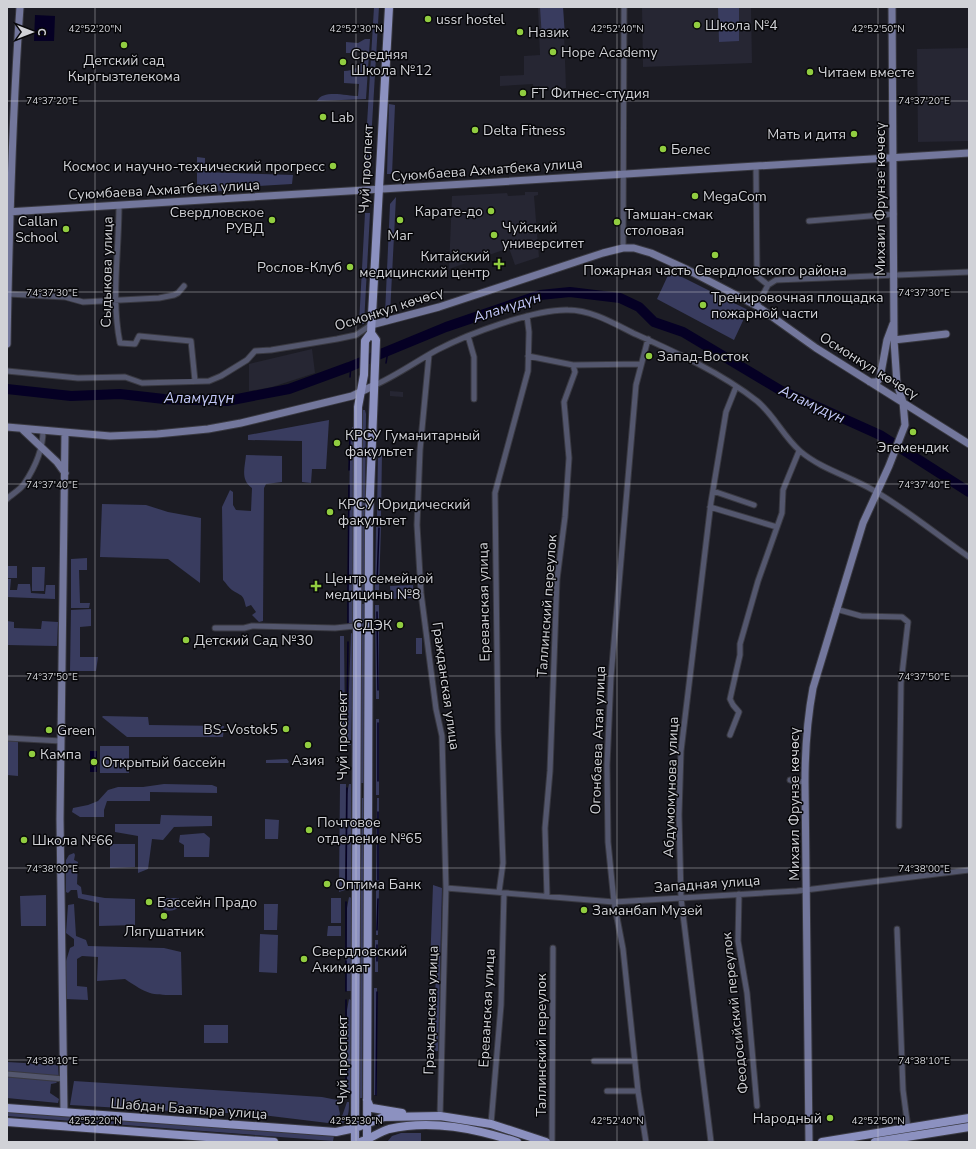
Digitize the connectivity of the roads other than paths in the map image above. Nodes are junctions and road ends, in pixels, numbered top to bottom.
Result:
1 (20, 7) edge
2 (389, 7) edge
3 (624, 7) edge
4 (892, 7) edge
5 (969, 153) edge
6 (893, 158) junction
7 (756, 166) junction
8 (624, 174) junction
9 (378, 190) junction
10 (119, 205) junction
11 (8, 212) edge
12 (894, 214) junction
13 (809, 221) dead end
14 (623, 248) junction
15 (969, 272) edge
16 (894, 276) junction
17 (768, 285) junction
18 (184, 286) dead end
19 (8, 294) edge
20 (116, 300) junction
21 (757, 306) junction
22 (7, 309) edge
23 (527, 316) junction
24 (894, 320) junction
25 (373, 332) junction
26 (946, 334) dead end
27 (468, 336) junction
28 (648, 339) junction
29 (894, 340) junction
30 (7, 344) edge
31 (429, 355) junction
32 (528, 356) junction
33 (641, 364) junction
34 (573, 365) junction
35 (7, 372) edge
36 (195, 381) junction
37 (870, 382) junction
38 (374, 386) junction
39 (736, 387) junction
40 (362, 391) junction
41 (474, 399) dead end
42 (903, 402) junction
43 (7, 427) edge
44 (22, 429) junction
45 (43, 431) junction
46 (65, 433) junction
47 (969, 444) edge
48 (41, 447) junction
49 (799, 450) junction
50 (65, 473) junction
51 (713, 491) junction
52 (877, 492) junction
53 (7, 499) edge
54 (754, 505) dead end
55 (710, 507) junction
56 (777, 527) junction
57 (969, 557) edge
58 (836, 609) junction
59 (355, 626) junction
60 (215, 628) dead end
61 (730, 735) dead end
62 (7, 738) edge
63 (61, 741) junction
64 (790, 780) dead end
65 (805, 782) junction
66 (368, 790) junction
67 (355, 791) junction
68 (899, 826) dead end
69 (969, 870) edge
70 (446, 888) junction
71 (806, 889) junction
72 (501, 892) junction
73 (739, 894) junction
74 (547, 896) junction
75 (681, 898) junction
76 (614, 902) junction
77 (897, 930) dead end
78 (553, 948) dead end
79 (594, 1061) dead end
80 (635, 1061) junction
81 (7, 1074) edge
82 (64, 1079) junction
83 (607, 1091) dead end
84 (638, 1091) junction
85 (367, 1099) junction
86 (757, 1106) dead end
87 (7, 1108) edge
88 (64, 1112) junction
89 (412, 1116) junction
90 (440, 1116) junction
91 (969, 1118) edge
92 (7, 1122) edge
93 (367, 1123) junction
94 (491, 1124) junction
95 (969, 1127) edge
96 (355, 1128) junction
97 (908, 1128) junction
98 (365, 1141) edge
99 (274, 1142) edge
100 (355, 1142) edge
101 (517, 1142) edge
102 (546, 1142) edge
103 (552, 1142) edge
104 (646, 1142) edge
105 (711, 1142) edge
106 (809, 1142) edge
107 (822, 1142) edge
108 (875, 1142) edge

1 - 11 street
2 - 9 main road, Чуй проспект
3 - 8 street
4 - 6 street, Михаил Фрунзе көчөсү
5 - 6 street, Суюмбаева Ахматбека улица
6 - 7 street, Суюмбаева Ахматбека улица
6 - 12 street, Михаил Фрунзе көчөсү
7 - 8 street, Суюмбаева Ахматбека улица
7 - 17 street
8 - 9 street, Суюмбаева Ахматбека улица
8 - 14 street
9 - 10 street, Суюмбаева Ахматбека улица
9 - 25 main road, Чуй проспект
10 - 11 street, Суюмбаева Ахматбека улица
10 - 20 street, Сыдыкова улица
11 - 19 street
12 - 13 street
12 - 16 street, Михаил Фрунзе көчөсү
14 - 21 street, Осмонкул көчөсү
14 - 25 street, Осмонкул көчөсү
15 - 16 street
16 - 17 street
16 - 24 street, Михаил Фрунзе көчөсү
17 - 21 street
18 - 20 street
19 - 20 street
19 - 22 street
20 - 36 street, Сыдыкова улица
21 - 37 street, Осмонкул көчөсү
22 - 30 street
23 - 27 street
23 - 28 street
23 - 32 street, Ереванская улица
24 - 29 street, Михаил Фрунзе көчөсү
24 - 37 street, Михаил Фрунзе көчөсү
25 - 36 street, Осмонкул көчөсү
25 - 38 main road, Чуй проспект
25 - 40 main road, Чуй проспект
26 - 29 street
27 - 31 street
27 - 41 street
28 - 33 street, Огонбаева Атая улица
28 - 39 street
29 - 42 street, Михаил Фрунзе көчөсү
31 - 38 street
31 - 70 street, Гражданская улица
32 - 34 street
32 - 72 street, Ереванская улица
33 - 34 street
33 - 76 street, Огонбаева Атая улица
34 - 74 street, Таллинский переулок
35 - 36 street, Осмонкул көчөсү
37 - 42 street, Осмонкул көчөсү
38 - 40 street
38 - 66 main road, Чуй проспект
39 - 49 street
39 - 51 street, Абдумомунова улица
40 - 46 street
40 - 59 main road, Чуй проспект
42 - 47 street, Осмонкул көчөсү
42 - 52 street, Михаил Фрунзе көчөсү
43 - 44 street
44 - 45 street
44 - 48 street
45 - 46 street
45 - 48 street
46 - 50 street
48 - 50 street
48 - 53 street
49 - 52 street
49 - 56 street
50 - 63 street
51 - 54 street
51 - 55 street, Абдумомунова улица
52 - 57 street
52 - 58 street, Михаил Фрунзе көчөсү
55 - 56 street
55 - 75 street, Абдумомунова улица
56 - 61 street
58 - 65 street, Михаил Фрунзе көчөсү
58 - 68 street
59 - 60 street
59 - 67 main road, Чуй проспект
62 - 63 street
63 - 82 street
64 - 65 street
65 - 71 street, Михаил Фрунзе көчөсү
66 - 67 main road
66 - 85 main road, Чуй проспект
67 - 96 main road, Чуй проспект
69 - 71 street, Западная улица
70 - 72 street, Западная улица
70 - 90 street, Гражданская улица
71 - 73 street, Западная улица
71 - 106 street, Михаил Фрунзе көчөсү
72 - 74 street, Западная улица
72 - 94 street, Ереванская улица
73 - 75 street, Западная улица
73 - 86 street, Феодосийский переулок
74 - 76 street, Западная улица
75 - 76 street, Западная улица
75 - 105 street, Абдумомунова улица
76 - 80 street, Огонбаева Атая улица
77 - 97 street
78 - 103 street, Таллинский переулок
79 - 80 street
80 - 84 street, Огонбаева Атая улица
81 - 82 street
82 - 88 street
83 - 84 street
84 - 104 street, Огонбаева Атая улица
85 - 89 main road
85 - 93 main road, Чуй проспект
87 - 88 main road, Шабдан Баатыра улица
88 - 96 main road, Шабдан Баатыра улица
89 - 90 main road
89 - 93 main road, Шабдан Баатыра улица
90 - 94 main road
91 - 97 main road
92 - 99 main road, Шабдан Баатыра улица
93 - 96 main road, Шабдан Баатыра улица
93 - 98 main road, Чуй проспект
94 - 102 main road
95 - 108 main road
96 - 100 main road, Чуй проспект
97 - 107 main road
98 - 101 main road

